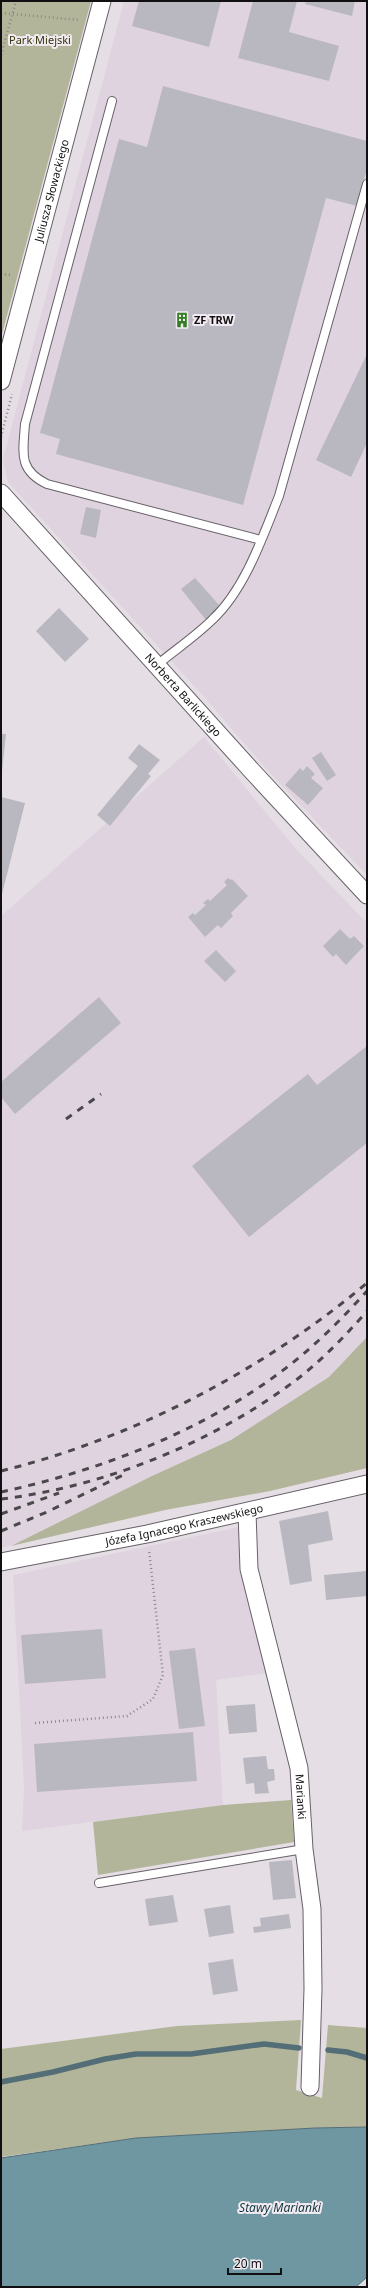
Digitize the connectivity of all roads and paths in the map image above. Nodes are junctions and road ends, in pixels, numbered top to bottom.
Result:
1 (16, 1) edge
2 (102, 1) edge
3 (1, 12) edge
4 (12, 14) junction
5 (81, 20) dead end
6 (1, 55) edge
7 (112, 101) dead end
8 (367, 184) edge
9 (1, 274) edge
10 (14, 275) dead end
11 (1, 381) edge
12 (1, 493) edge
13 (261, 540) junction
14 (157, 665) junction
15 (367, 895) edge
16 (367, 1484) edge
17 (247, 1512) junction
18 (147, 1534) junction
19 (1, 1562) edge
20 (35, 1723) dead end
21 (304, 1849) junction
22 (99, 1883) dead end
23 (310, 2087) dead end

1 - 4 path
2 - 11 street, Juliusza Słowackiego
3 - 4 path
4 - 5 path
4 - 6 path
7 - 13 lane
8 - 13 lane
9 - 10 path
12 - 14 street, Norberta Barlickiego
13 - 14 lane
14 - 15 street, Norberta Barlickiego
16 - 17 street, Józefa Ignacego Kraszewskiego
17 - 18 street, Józefa Ignacego Kraszewskiego
17 - 21 street, Marianki
18 - 19 street, Józefa Ignacego Kraszewskiego
18 - 20 path
21 - 22 lane
21 - 23 street, Marianki

